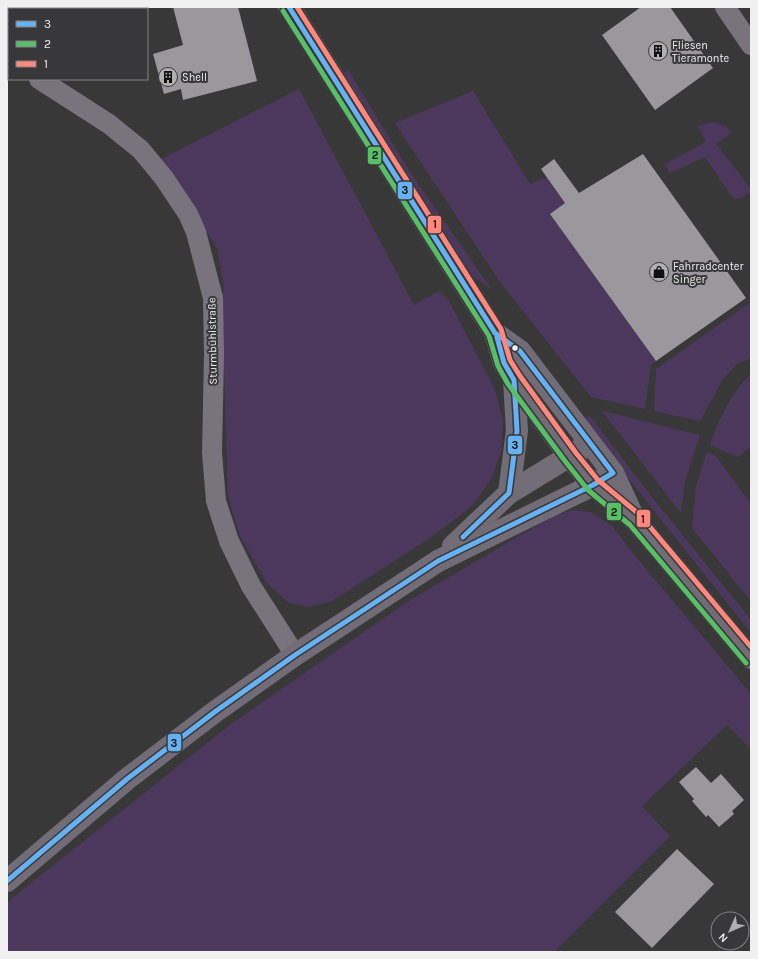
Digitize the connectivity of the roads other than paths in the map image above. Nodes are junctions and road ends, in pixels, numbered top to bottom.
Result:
1 (289, 7) edge
2 (725, 7) edge
3 (751, 45) edge
4 (40, 80) edge
5 (495, 333) junction
6 (514, 380) junction
7 (591, 443) junction
8 (570, 457) junction
9 (613, 472) junction
10 (593, 486) junction
11 (509, 493) junction
12 (635, 520) junction
13 (438, 561) junction
14 (295, 655) junction
15 (751, 658) edge
16 (7, 881) edge

1 - 5 main road
2 - 3 street
4 - 14 street, Sturmbühlstraße
5 - 6 main road
5 - 7 main road
6 - 8 main road
6 - 11 main road
7 - 8 main road
7 - 9 main road
8 - 10 main road
8 - 11 main road
9 - 10 main road
9 - 12 main road
10 - 12 main road
10 - 13 main road
11 - 13 main road
12 - 15 main road
13 - 14 main road
14 - 16 main road

